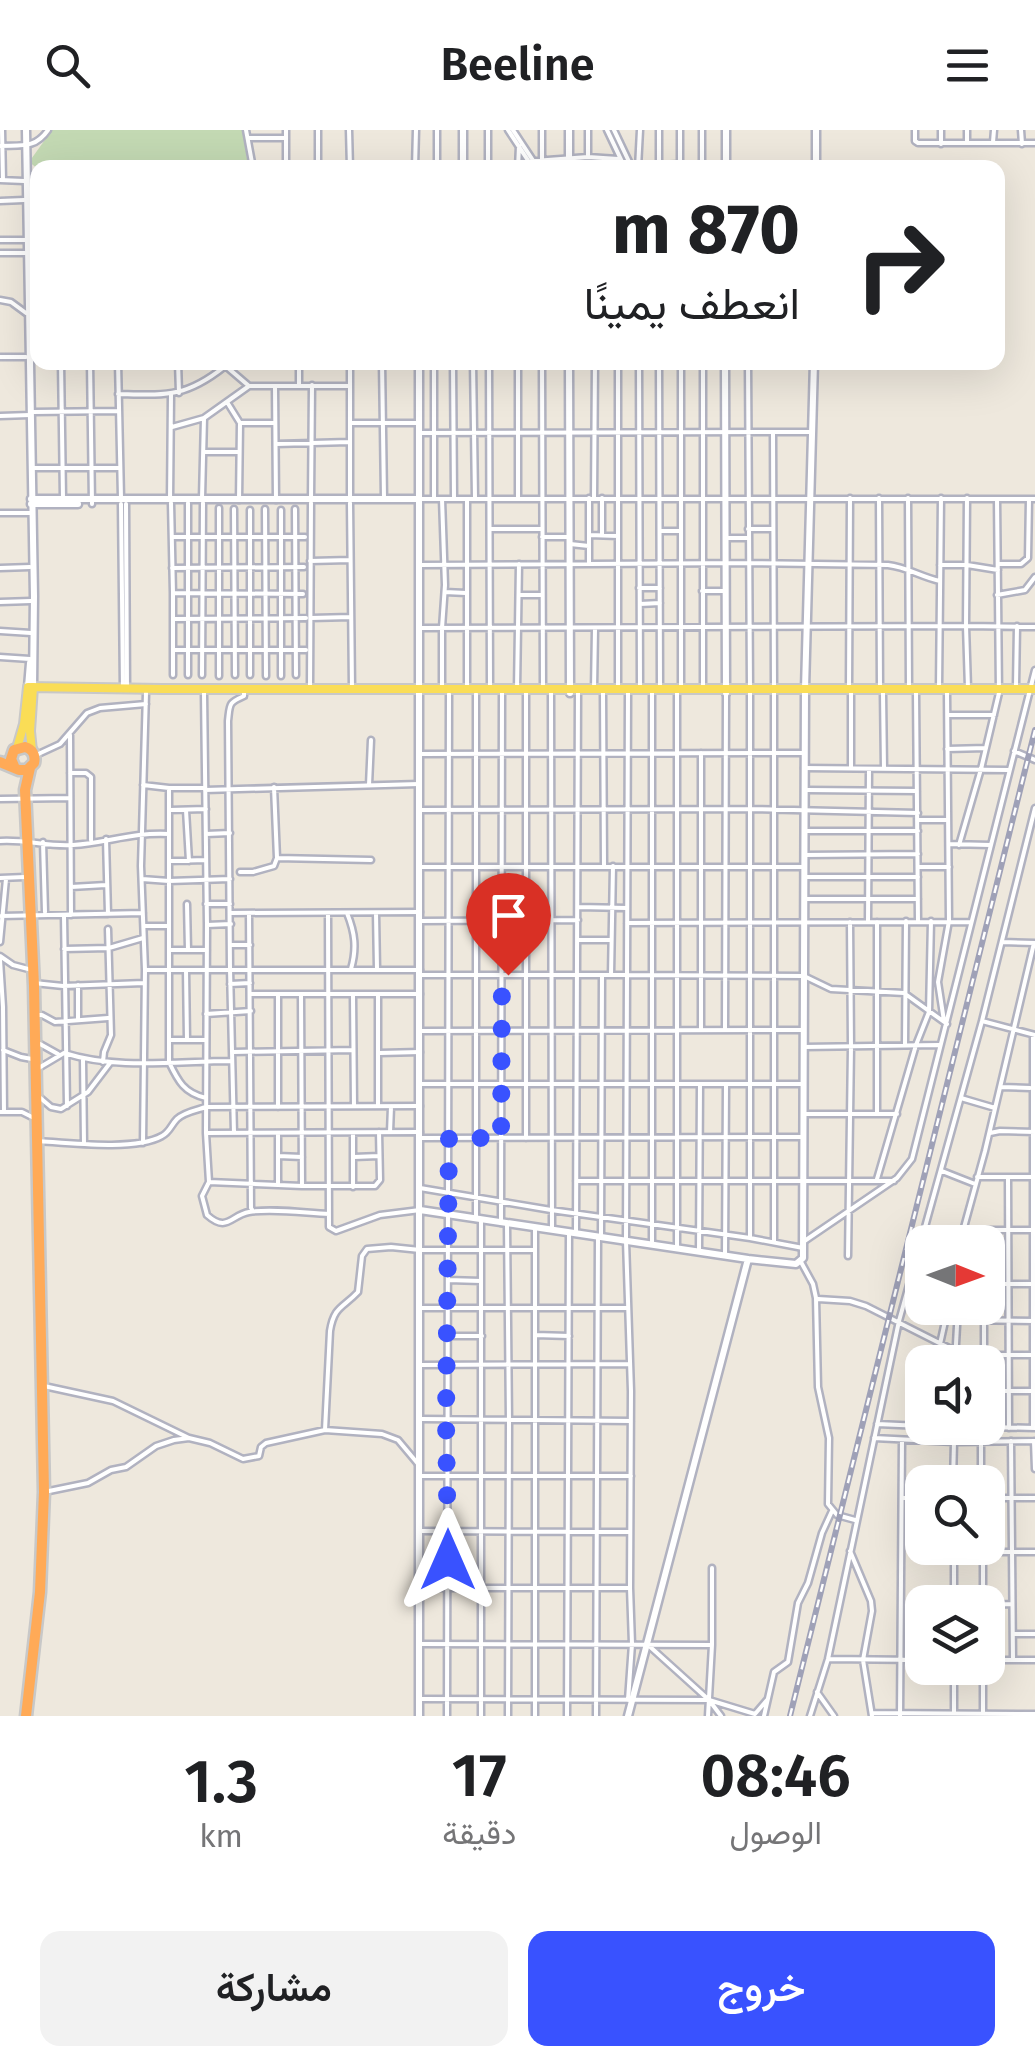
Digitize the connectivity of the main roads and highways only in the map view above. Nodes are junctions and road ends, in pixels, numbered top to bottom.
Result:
1 (31, 689) junction
2 (45, 690) junction
3 (943, 690) junction
4 (999, 690) junction
5 (244, 691) junction
6 (420, 691) junction
7 (522, 691) junction
8 (599, 691) junction
9 (656, 691) junction
10 (679, 691) junction
11 (726, 691) junction
12 (1033, 691) edge
13 (471, 692) junction
14 (15, 750) junction
15 (32, 758) junction
16 (0, 760) edge
17 (15, 767) junction
18 (25, 794) junction
19 (26, 1716) edge

1 - 2 main road
1 - 14 main road
1 - 15 main road
2 - 5 main road
2 - 5 main road
3 - 4 main road
3 - 4 main road
3 - 11 main road
4 - 12 main road
4 - 12 main road
5 - 6 main road
5 - 6 main road
6 - 13 main road
7 - 8 main road
7 - 13 main road
7 - 13 main road
8 - 9 main road
8 - 9 main road
9 - 10 main road
10 - 11 main road
10 - 11 main road
14 - 15 highway
14 - 16 highway
14 - 17 highway
15 - 17 highway
15 - 18 highway
16 - 17 highway
17 - 18 highway
18 - 19 highway

